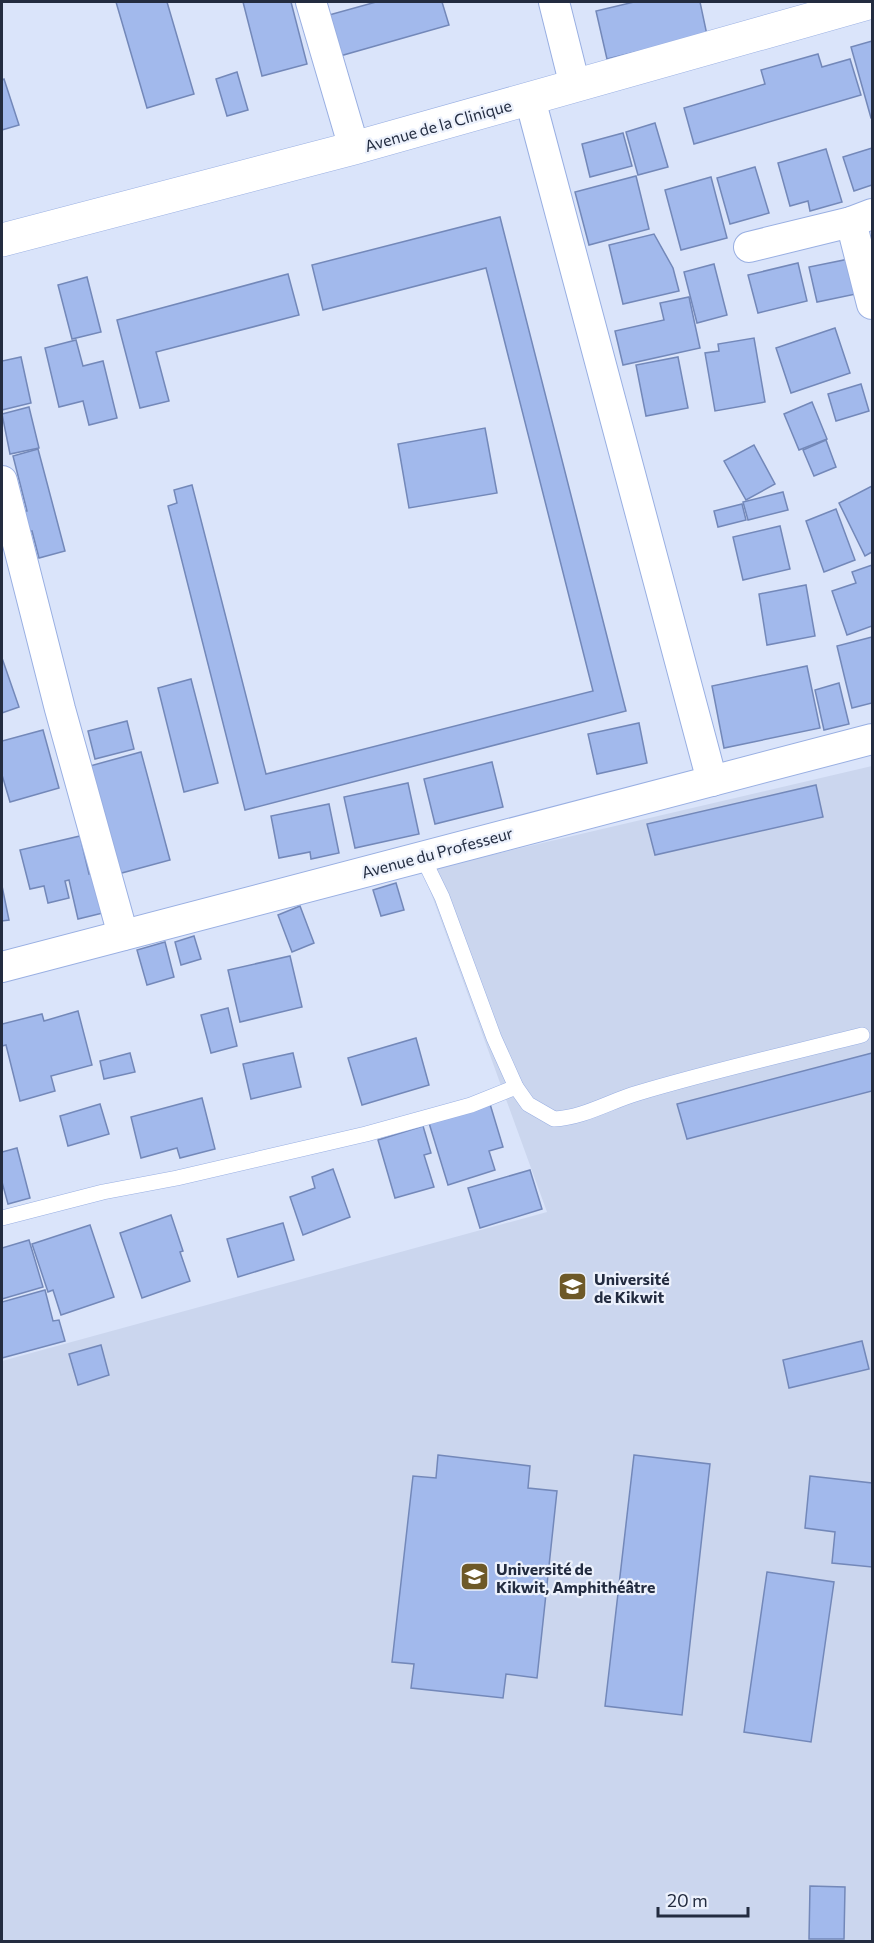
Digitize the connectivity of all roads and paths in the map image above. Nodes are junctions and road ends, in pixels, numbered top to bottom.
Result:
1 (311, 2) edge
2 (554, 2) edge
3 (873, 2) edge
4 (575, 86) junction
5 (530, 99) junction
6 (354, 148) junction
7 (862, 218) edge
8 (2, 240) edge
9 (749, 248) dead end
10 (873, 304) edge
11 (2, 481) edge
12 (873, 739) edge
13 (712, 781) junction
14 (422, 856) junction
15 (123, 935) junction
16 (2, 966) edge
17 (862, 1035) dead end
18 (516, 1087) junction
19 (2, 1218) edge

1 - 6 street
2 - 4 street
3 - 4 street, Avenue de la Clinique
4 - 5 street, Avenue de la Clinique
5 - 6 street, Avenue de la Clinique
5 - 13 street
6 - 8 street, Avenue de la Clinique
7 - 9 street
7 - 10 street
11 - 15 street
12 - 13 street, Avenue du Professeur
13 - 14 street, Avenue du Professeur
14 - 15 street, Avenue du Professeur
14 - 18 lane
15 - 16 street, Avenue du Professeur
17 - 18 lane
18 - 19 lane

